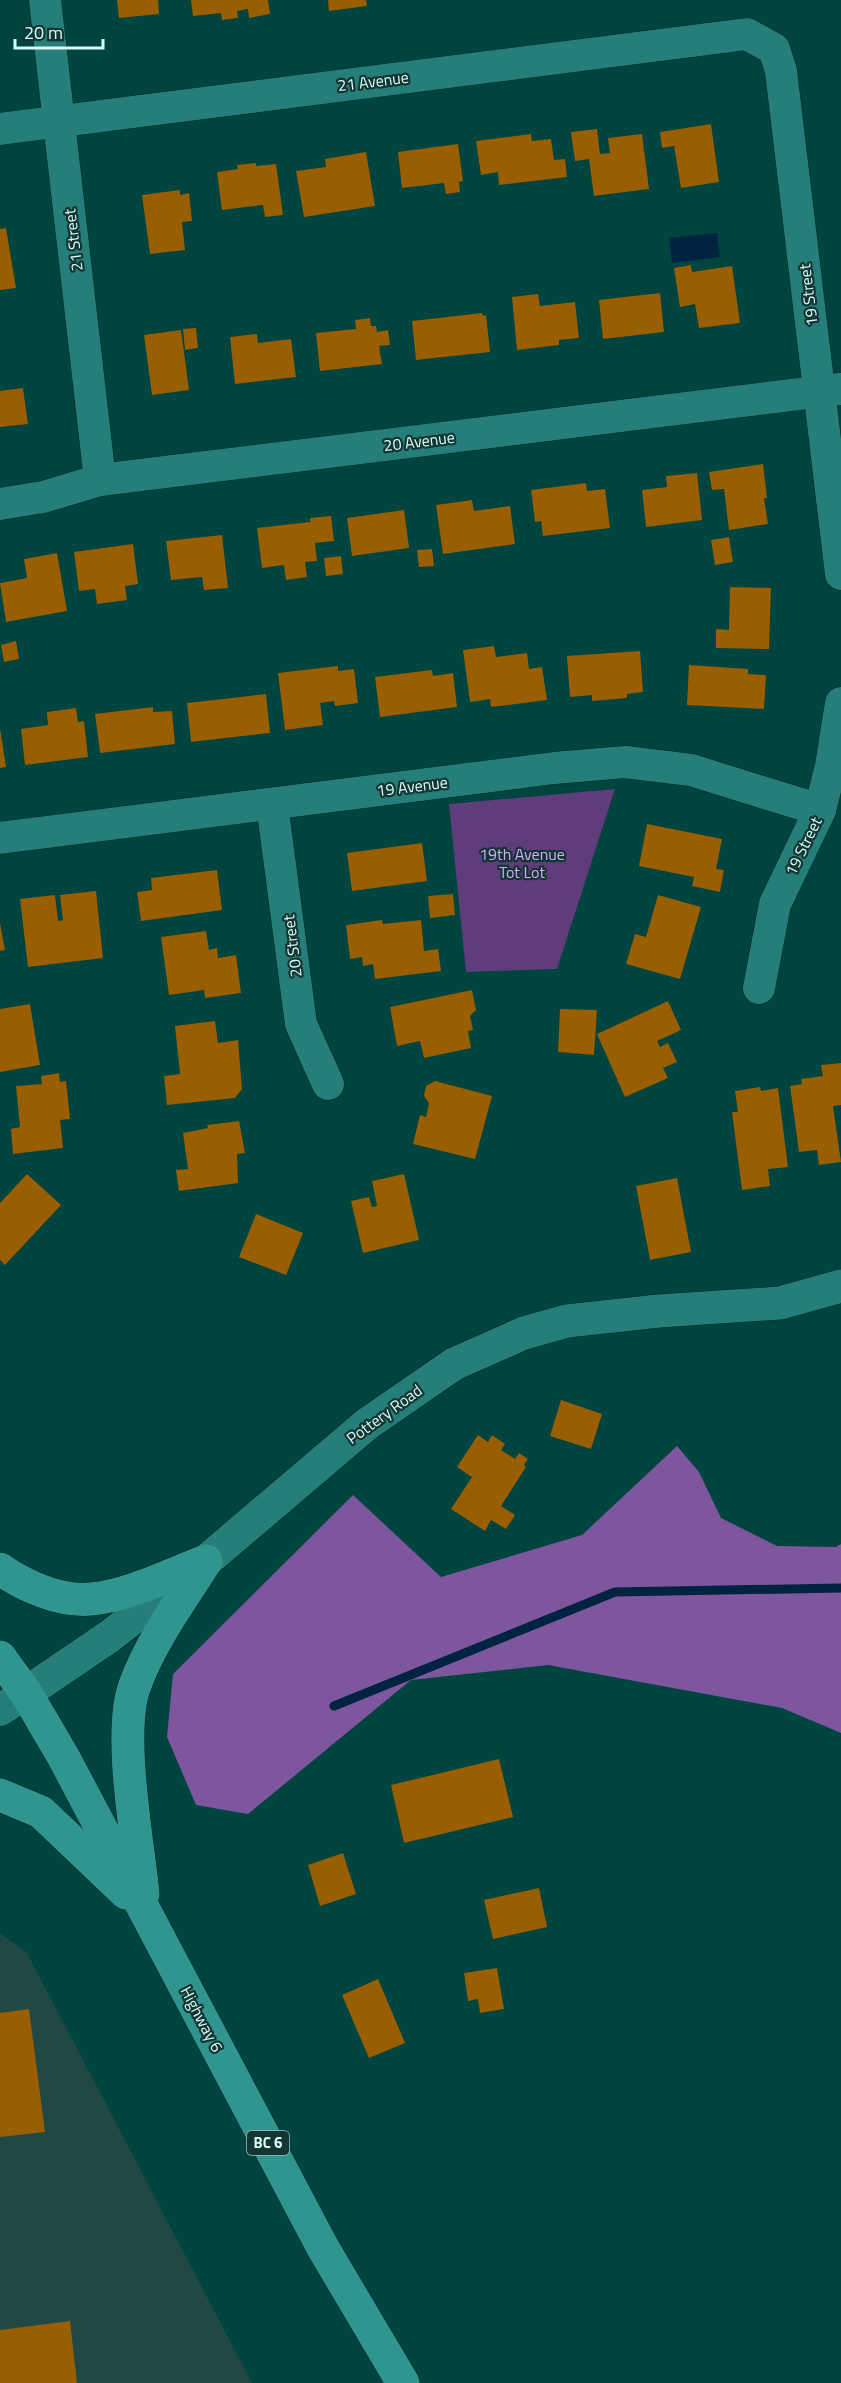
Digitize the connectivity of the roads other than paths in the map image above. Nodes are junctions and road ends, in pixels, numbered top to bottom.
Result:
1 (45, 0) edge
2 (747, 34) joint
3 (59, 121) junction
4 (0, 129) edge
5 (831, 391) edge
6 (100, 480) junction
7 (0, 504) edge
8 (841, 574) edge
9 (841, 703) edge
10 (272, 804) junction
11 (820, 810) junction
12 (0, 838) edge
13 (759, 988) dead end
14 (328, 1084) dead end
15 (841, 1286) edge
16 (206, 1562) junction
17 (0, 1569) edge
18 (0, 1657) edge
19 (13, 1702) edge
20 (0, 1795) edge
21 (145, 1911) junction
22 (403, 2383) edge

1 - 3 street, 21 Street
2 - 3 street, 21 Avenue
2 - 5 street, 19 Street
3 - 4 street, 21 Avenue
3 - 6 street, 21 Street
5 - 6 street, 20 Avenue
5 - 8 street, 19 Street
6 - 7 street, 20 Avenue
9 - 11 street, 19 Street
10 - 11 street, 19 Avenue
10 - 12 street, 19 Avenue
10 - 14 street, 20 Street
11 - 13 street, 19 Street
15 - 16 street, Pottery Road
16 - 17 main road
16 - 19 street, Pottery Road
16 - 21 main road
18 - 19 main road, Highway 6 / BC 6
19 - 21 main road, Highway 6 / BC 6
20 - 21 main road
21 - 22 main road, Highway 6 / BC 6

